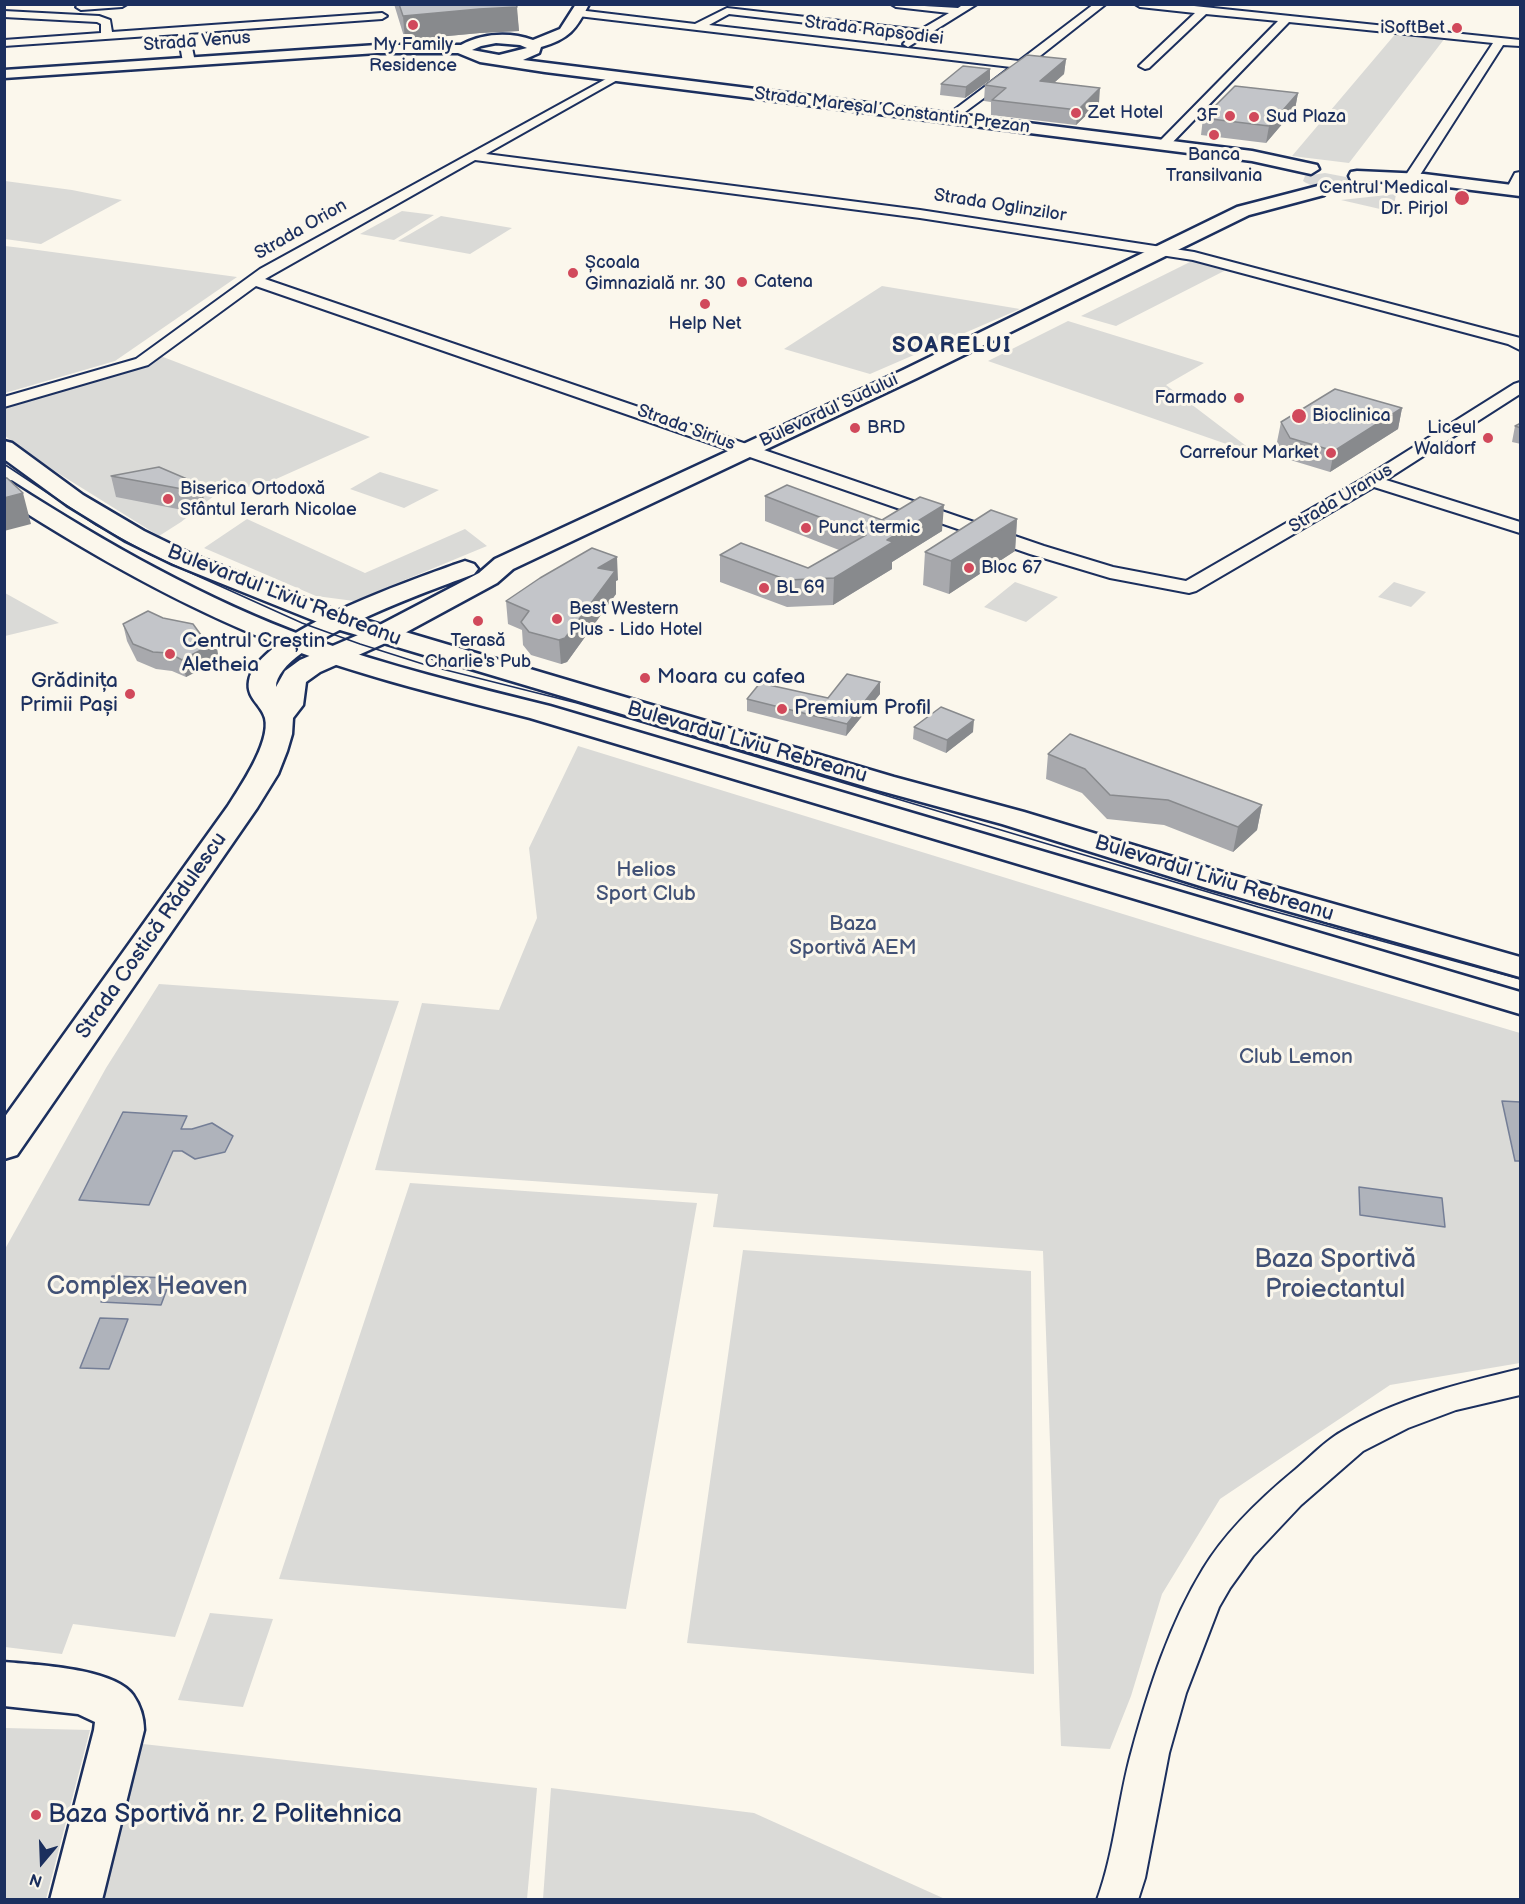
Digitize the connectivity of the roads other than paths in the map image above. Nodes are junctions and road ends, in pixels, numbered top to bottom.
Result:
1 (35, 4) edge
2 (122, 4) edge
3 (896, 4) edge
4 (972, 4) edge
5 (1101, 4) edge
6 (1140, 4) edge
7 (1244, 4) edge
8 (22, 5) edge
9 (961, 11) junction
10 (1203, 11) junction
11 (8, 13) edge
12 (1234, 14) junction
13 (578, 15) edge
14 (382, 16) dead end
15 (1286, 19) junction
16 (696, 27) junction
17 (183, 31) junction
18 (922, 33) junction
19 (106, 36) junction
20 (1500, 41) junction
21 (4, 43) edge
22 (1521, 43) edge
23 (470, 45) junction
24 (525, 47) junction
25 (900, 50) junction
26 (281, 56) junction
27 (484, 57) junction
28 (189, 62) junction
29 (1023, 64) junction
30 (1145, 66) dead end
31 (542, 68) junction
32 (4, 74) edge
33 (615, 77) junction
34 (950, 118) junction
35 (1163, 146) junction
36 (472, 156) junction
37 (1239, 156) junction
38 (1311, 169) junction
39 (1349, 178) junction
40 (1411, 178) junction
41 (1290, 179) junction
42 (1436, 182) junction
43 (1518, 186) edge
44 (1324, 191) joint
45 (1250, 209) junction
46 (1165, 251) junction
47 (253, 280) junction
48 (1518, 342) edge
49 (1521, 387) edge
50 (4, 402) edge
51 (4, 448) edge
52 (746, 450) junction
53 (1372, 482) junction
54 (4, 488) edge
55 (1521, 528) edge
56 (504, 564) junction
57 (1189, 587) joint
58 (339, 621) junction
59 (381, 635) junction
60 (298, 643) junction
61 (336, 656) junction
62 (376, 669) junction
63 (283, 707) junction
64 (1521, 967) edge
65 (1521, 1003) edge
66 (4, 1146) edge
67 (1521, 1382) edge
68 (4, 1684) edge
69 (76, 1899) edge
70 (1117, 1899) edge

1 - 8 street
2 - 11 street
3 - 9 street
4 - 9 street
5 - 29 street
6 - 10 street
7 - 12 street
8 - 11 street
9 - 18 street
10 - 12 street
10 - 30 street
11 - 19 street
12 - 15 street
13 - 16 street, Strada Rapsodiei
13 - 24 main road
14 - 17 street
15 - 20 street
15 - 35 street
16 - 18 street
16 - 25 street, Strada Rapsodiei
17 - 19 street
17 - 28 street
18 - 25 street
19 - 21 street
20 - 22 street
20 - 40 street
23 - 24 main road, Strada Venus
23 - 26 main road, Strada Venus
23 - 27 main road
24 - 27 main road
24 - 31 main road, Strada Mareșal Constantin Prezan
25 - 29 street, Strada Rapsodiei
26 - 28 main road, Strada Venus
26 - 31 main road
27 - 31 main road, Strada Mareșal Constantin Prezan
28 - 32 main road, Strada Venus
29 - 34 street
31 - 33 main road, Strada Mareșal Constantin Prezan
33 - 34 main road, Strada Mareșal Constantin Prezan
33 - 36 street, Strada Orion
34 - 35 main road, Strada Mareșal Constantin Prezan
35 - 37 main road, Strada Mareșal Constantin Prezan
36 - 46 street, Strada Oglinzilor
36 - 47 street, Strada Orion
37 - 38 main road, Strada Mareșal Constantin Prezan
37 - 41 main road, Strada Mareșal Constantin Prezan
38 - 39 main road
38 - 41 main road, Bulevardul Sudului
39 - 40 main road
39 - 42 main road
40 - 42 main road
41 - 44 main road, Strada Mareșal Constantin Prezan
41 - 45 main road, Bulevardul Sudului
42 - 43 main road
44 - 45 main road, Bulevardul Sudului
45 - 46 main road, Bulevardul Sudului
46 - 48 street, Strada Oglinzilor
46 - 52 main road, Bulevardul Sudului
47 - 50 street, Strada Orion
47 - 52 street, Strada Sirius
49 - 53 street, Strada Uranus
51 - 58 main road, Bulevardul Liviu Rebreanu
52 - 56 main road, Bulevardul Sudului
52 - 57 street, Strada Sirius
53 - 55 street
53 - 57 street, Strada Uranus
54 - 60 main road, Bulevardul Liviu Rebreanu
56 - 58 main road, Bulevardul Sudului
56 - 59 main road, Bulevardul Sudului
58 - 59 main road, Bulevardul Liviu Rebreanu
58 - 60 main road, Bulevardul Sudului
59 - 61 main road, Bulevardul Sudului
59 - 64 main road, Bulevardul Liviu Rebreanu
60 - 61 main road, Bulevardul Liviu Rebreanu
60 - 63 main road
61 - 62 main road, Bulevardul Liviu Rebreanu
61 - 63 main road, Strada Costică Rădulescu
62 - 63 main road
62 - 65 main road, Bulevardul Liviu Rebreanu
63 - 66 main road, Strada Costică Rădulescu
67 - 70 street
68 - 69 main road

